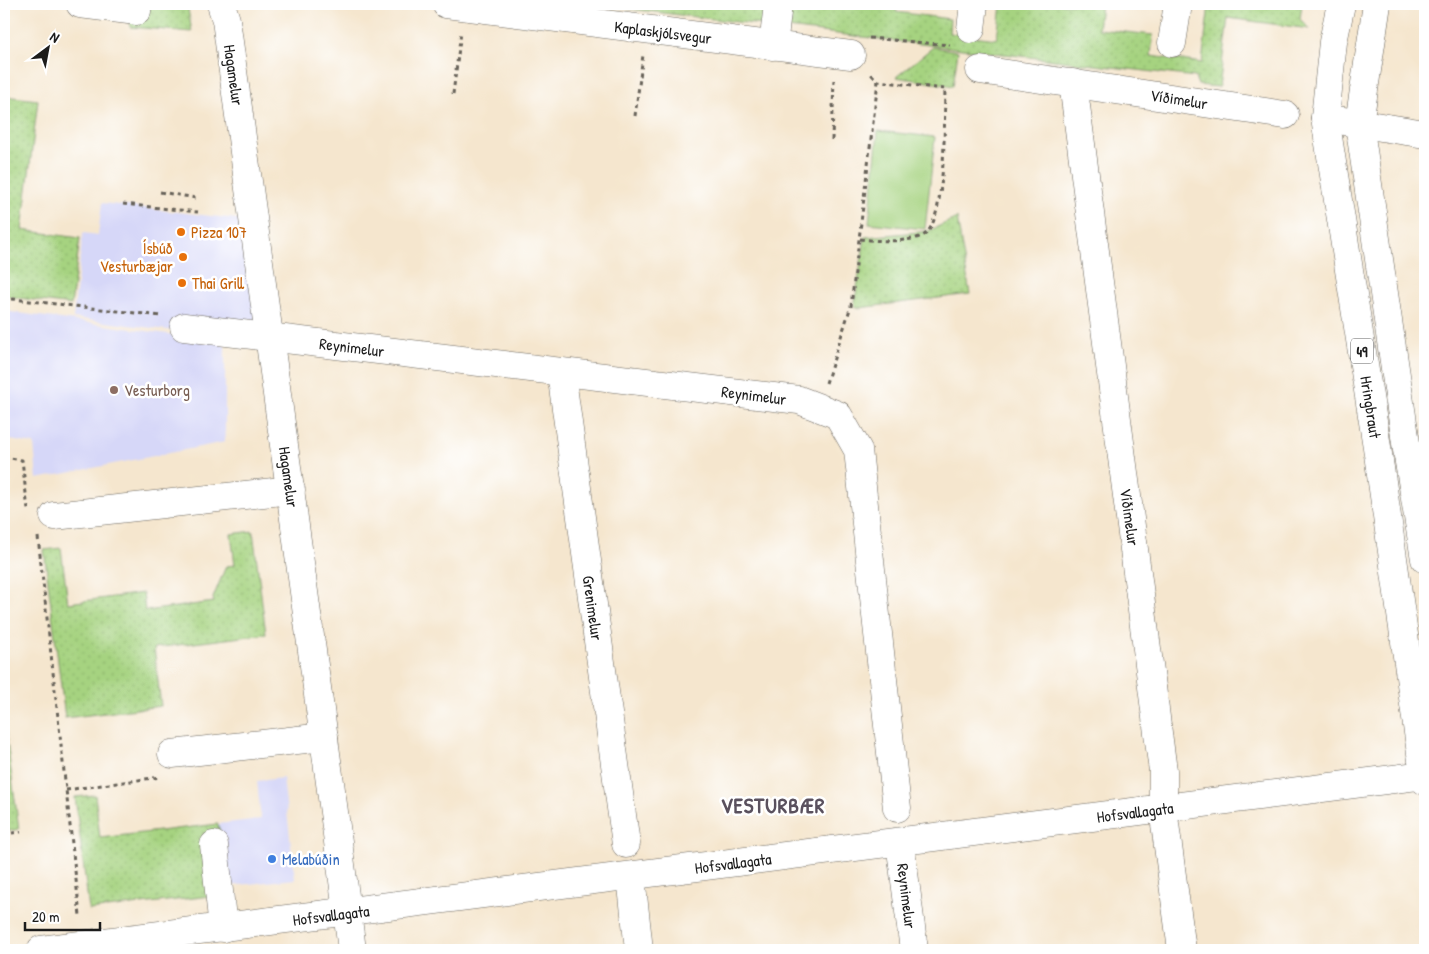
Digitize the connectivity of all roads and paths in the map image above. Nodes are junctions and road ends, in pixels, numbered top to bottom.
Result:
1 (80, 4) edge
2 (138, 4) edge
3 (221, 4) edge
4 (778, 4) edge
5 (1178, 4) edge
6 (1341, 4) edge
7 (1377, 4) edge
8 (455, 5) edge
9 (965, 26) edge
10 (646, 30) junction
11 (1172, 43) dead end
12 (773, 46) junction
13 (844, 54) junction
14 (980, 70) dead end
15 (878, 81) junction
16 (1073, 83) junction
17 (453, 94) dead end
18 (1285, 115) dead end
19 (635, 116) dead end
20 (1325, 118) junction
21 (1359, 123) junction
22 (1425, 134) edge
23 (832, 140) dead end
24 (160, 192) dead end
25 (196, 198) dead end
26 (122, 204) dead end
27 (198, 212) dead end
28 (860, 239) junction
29 (4, 298) edge
30 (173, 322) joint
31 (270, 337) junction
32 (561, 372) junction
33 (816, 407) junction
34 (4, 457) edge
35 (291, 490) junction
36 (41, 522) junction
37 (1425, 559) edge
38 (324, 737) junction
39 (172, 754) dead end
40 (1425, 777) edge
41 (75, 788) dead end
42 (66, 790) junction
43 (897, 808) dead end
44 (1163, 808) junction
45 (21, 832) dead end
46 (4, 834) edge
47 (900, 842) junction
48 (626, 844) dead end
49 (214, 845) dead end
50 (630, 876) junction
51 (347, 912) junction
52 (80, 916) dead end
53 (223, 928) junction
54 (41, 950) edge
55 (352, 950) edge
56 (639, 950) edge
57 (914, 950) edge
58 (1182, 950) edge

1 - 2 street
3 - 31 street, Hagamelur
4 - 12 street
5 - 11 street
6 - 20 street, Hringbraut / 49
7 - 21 street, Hringbraut / 49
8 - 10 street, Kaplaskjólsvegur
8 - 17 path
9 - 13 path
10 - 12 street, Kaplaskjólsvegur
10 - 19 path
12 - 13 street, Kaplaskjólsvegur
13 - 15 path
13 - 23 path
14 - 16 street, Víðimelur
15 - 28 path
15 - 28 path
16 - 18 street, Víðimelur
16 - 44 street, Víðimelur
20 - 21 street
20 - 40 street, Hringbraut / 49
21 - 22 street
21 - 37 street, Hringbraut / 49
24 - 25 path
26 - 27 path
28 - 33 path
29 - 30 path
30 - 31 street, Reynimelur
31 - 32 street, Reynimelur
31 - 35 street, Hagamelur
32 - 33 street, Reynimelur
32 - 48 street, Grenimelur
33 - 43 street, Reynimelur
34 - 36 path
35 - 36 street
35 - 38 street, Hagamelur
36 - 42 path
38 - 39 street
38 - 51 street, Hagamelur
40 - 44 street, Hofsvallagata
41 - 42 path
42 - 52 path
44 - 47 street, Hofsvallagata
44 - 58 street, Víðimelur
45 - 46 path
47 - 50 street, Hofsvallagata
47 - 57 street, Reynimelur
49 - 53 street
50 - 51 street, Hofsvallagata
50 - 56 street
51 - 53 street, Hofsvallagata
51 - 55 street, Hagamelur
53 - 54 street, Hofsvallagata

